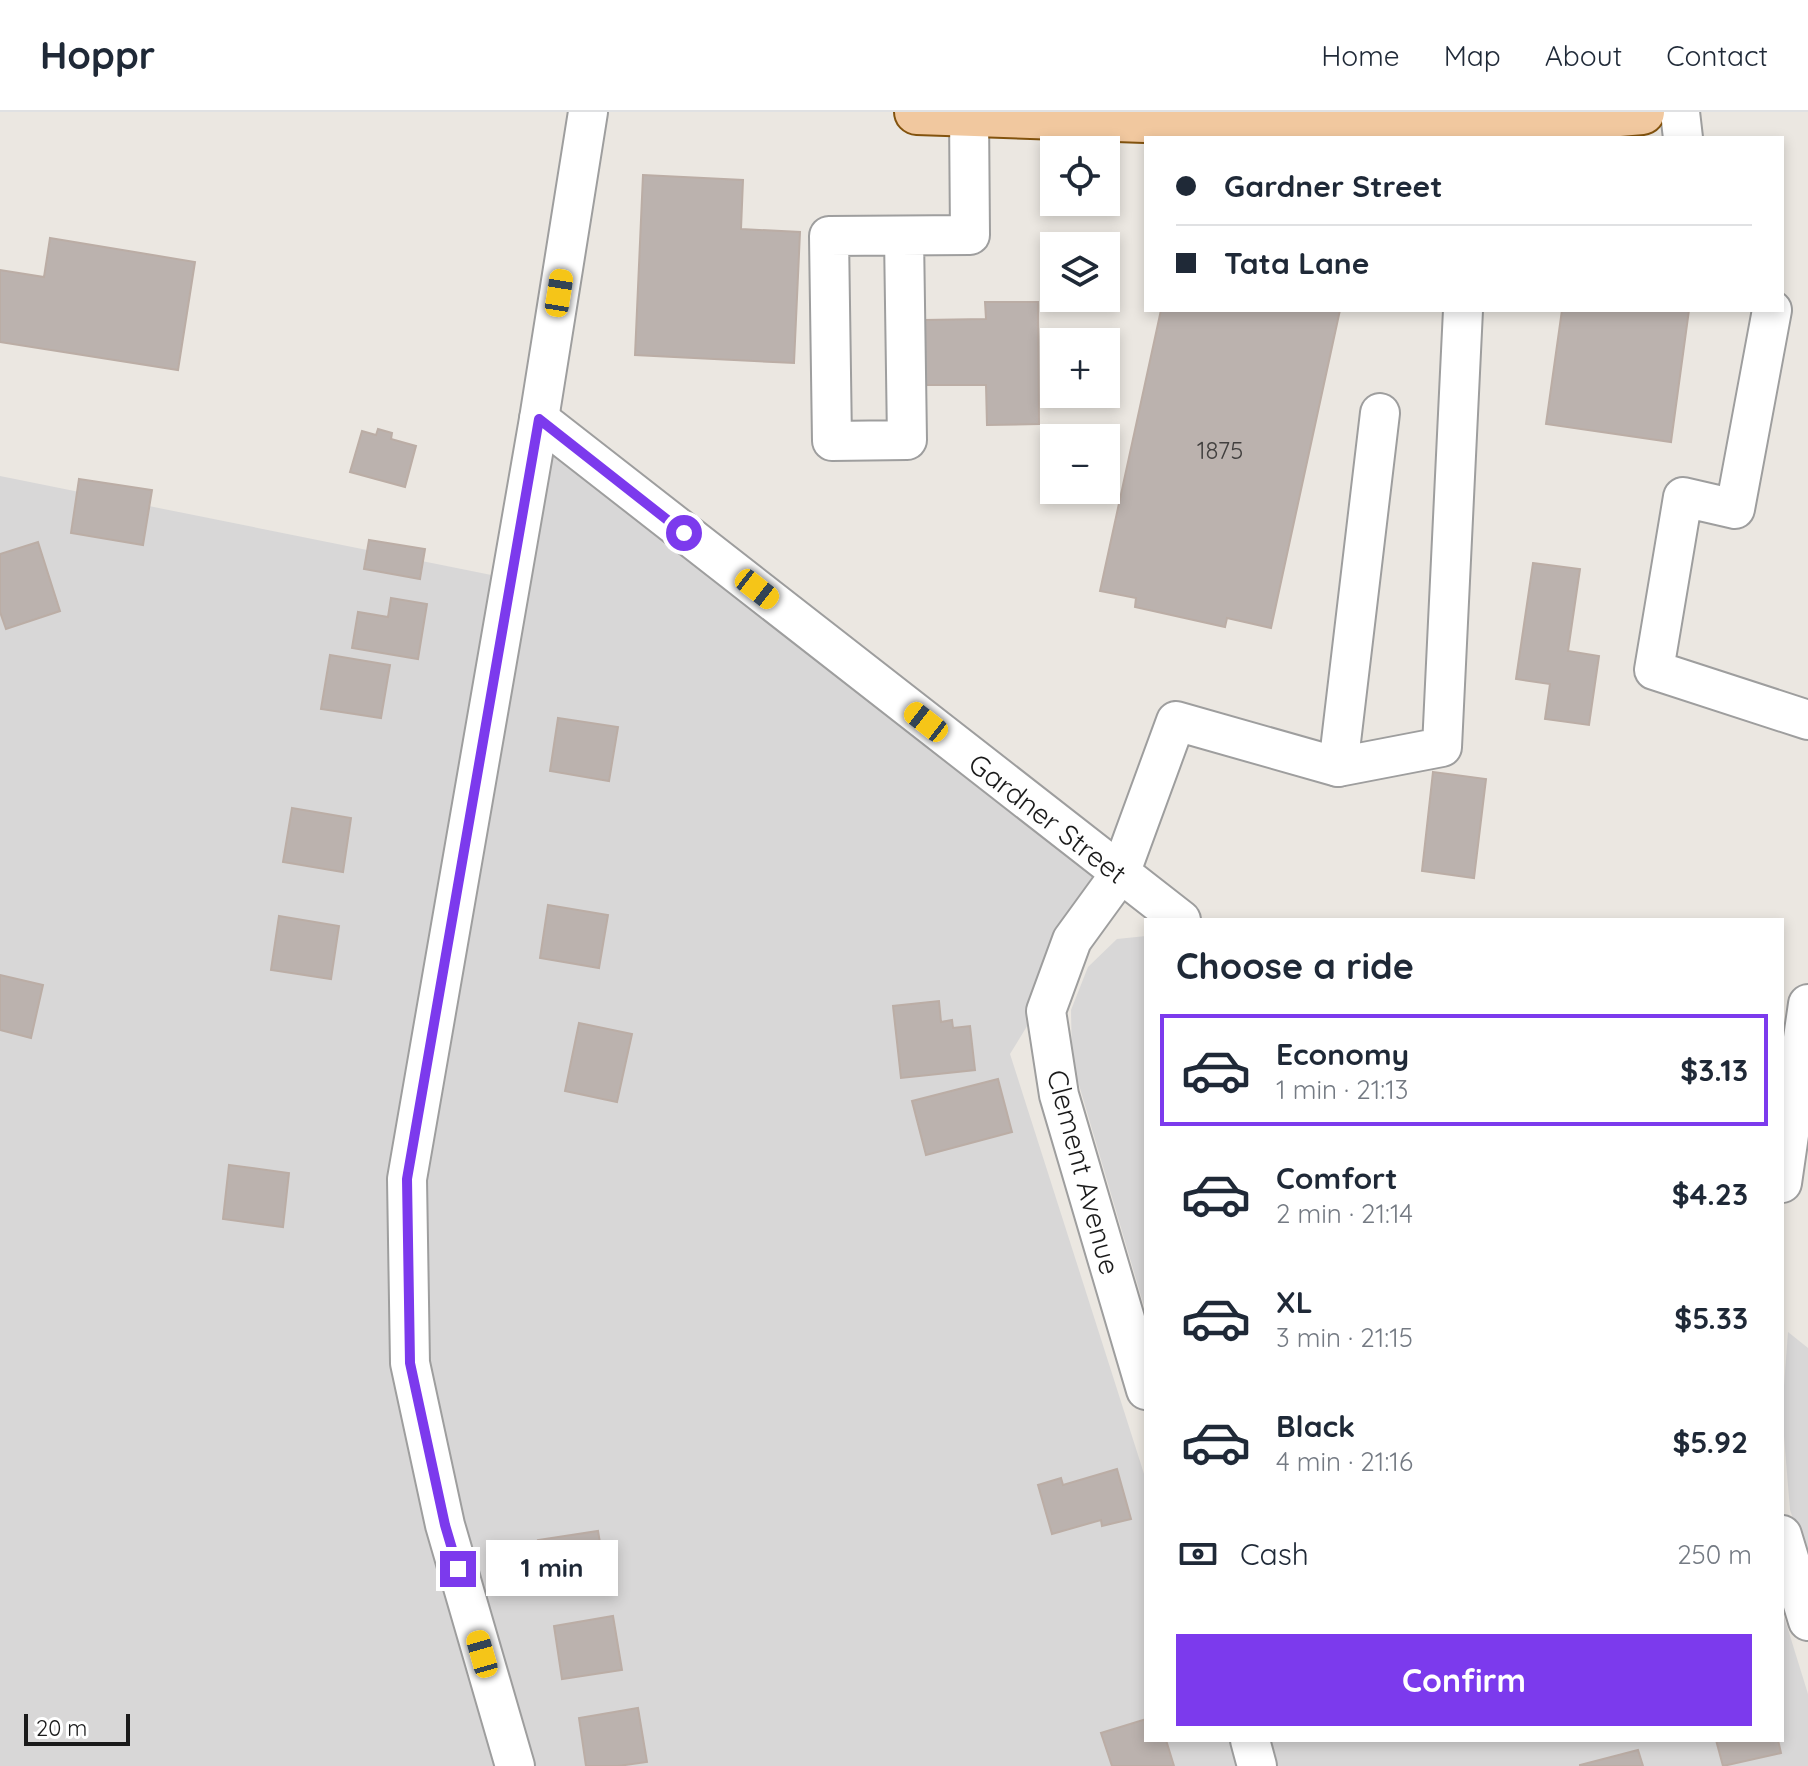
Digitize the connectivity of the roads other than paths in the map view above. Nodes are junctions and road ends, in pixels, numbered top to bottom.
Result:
1 (588, 112) edge
2 (917, 112) edge
3 (1642, 112) edge
4 (1680, 112) edge
5 (969, 114) junction
6 (1028, 114) edge
7 (1156, 129) edge
8 (1403, 133) edge
9 (1683, 136) edge
10 (904, 236) junction
11 (1463, 312) edge
12 (1772, 312) edge
13 (1380, 413) dead end
14 (539, 419) junction
15 (1808, 720) edge
16 (1338, 767) junction
17 (1120, 874) junction
18 (1178, 918) edge
19 (1808, 1004) edge
20 (1800, 1114) edge
21 (1784, 1175) edge
22 (1144, 1383) edge
23 (1784, 1542) edge
24 (1808, 1621) edge
25 (1251, 1742) edge
26 (515, 1766) edge
27 (1257, 1766) edge

1 - 14 street
2 - 5 main road
3 - 8 main road
4 - 9 street
5 - 6 main road
5 - 10 street
6 - 7 main road
7 - 8 main road
10 - 10 street
11 - 16 street
12 - 15 street
13 - 16 street
14 - 17 street, Gardner Street
14 - 26 street
16 - 17 street, Clement Avenue
17 - 18 street, Gardner Street
17 - 22 street, Clement Avenue
19 - 20 street
20 - 21 street
23 - 24 street
25 - 27 street

